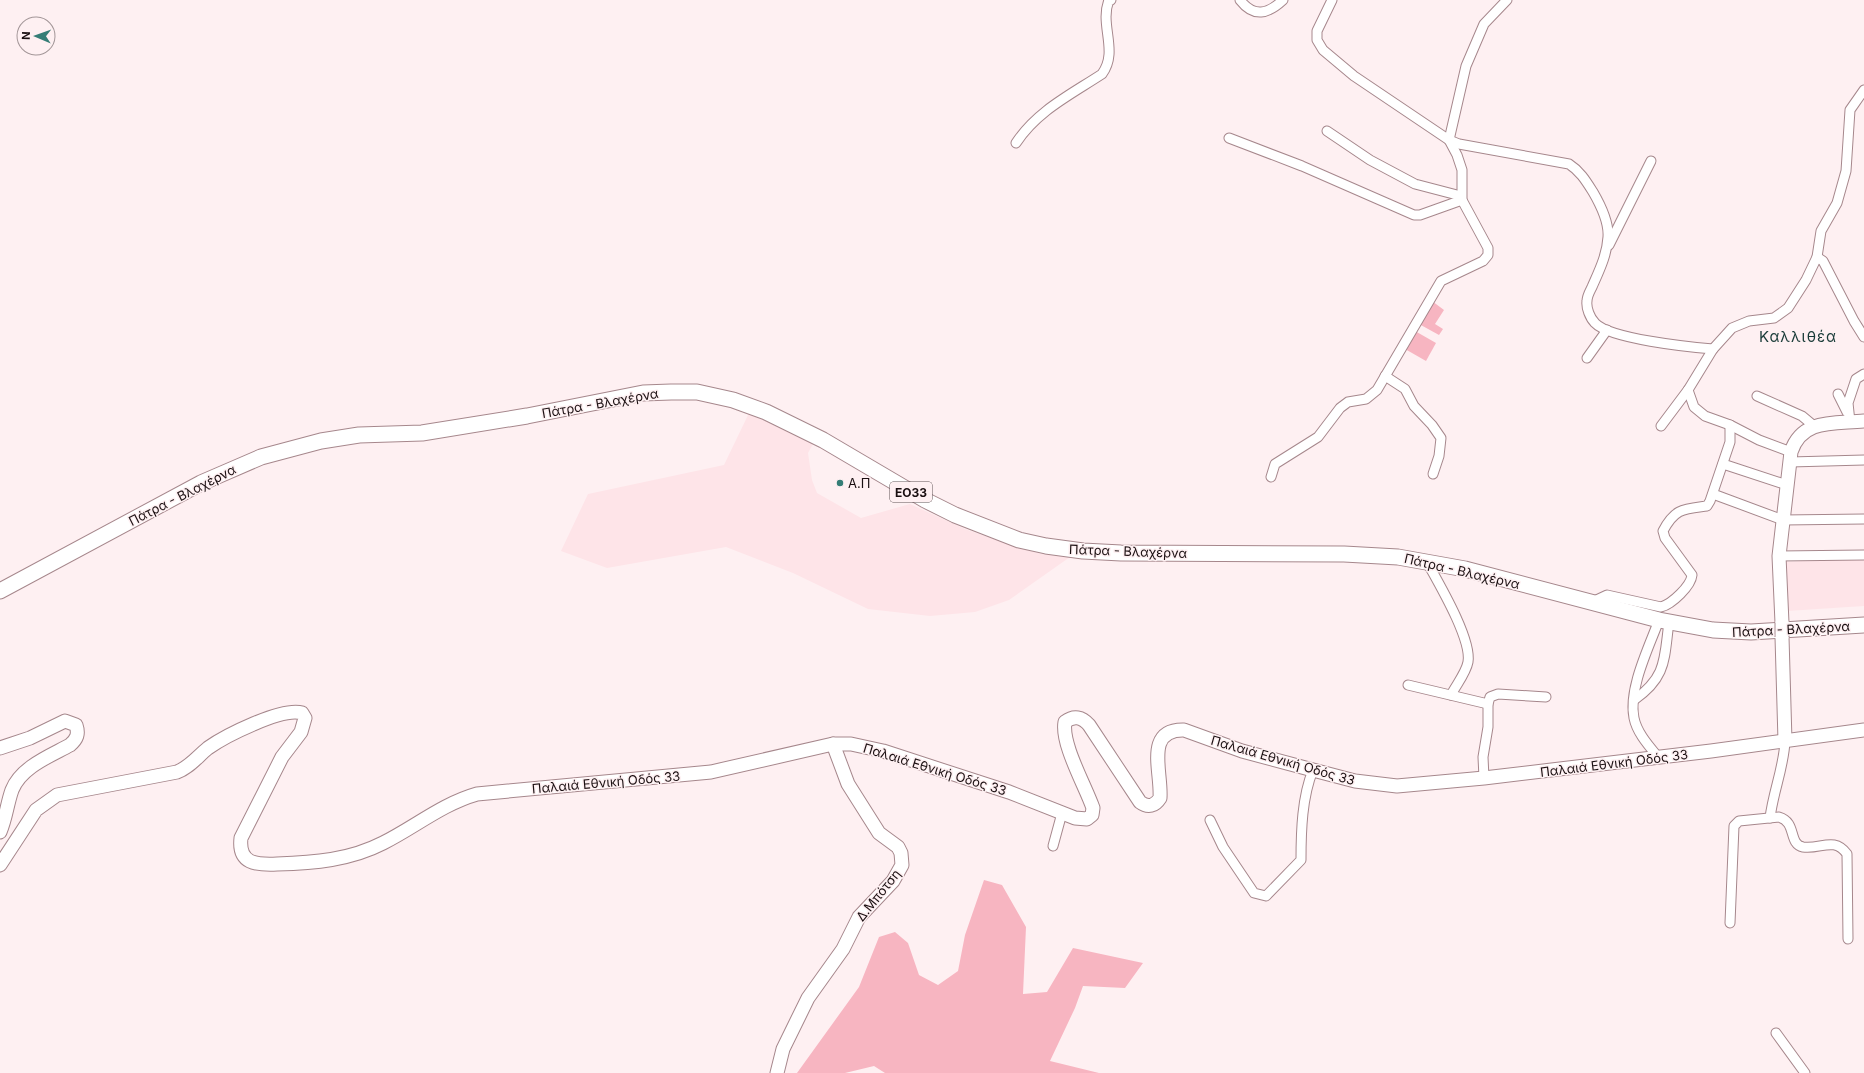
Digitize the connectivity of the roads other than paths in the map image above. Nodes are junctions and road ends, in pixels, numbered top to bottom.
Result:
1 (1111, 0) edge
2 (1240, 0) edge
3 (1283, 0) edge
4 (1332, 0) edge
5 (1507, 0) edge
6 (1864, 90) edge
7 (1327, 131) dead end
8 (1229, 138) dead end
9 (1449, 140) junction
10 (1016, 143) dead end
11 (1651, 161) dead end
12 (1462, 198) junction
13 (1606, 252) junction
14 (1818, 257) junction
15 (1607, 330) junction
16 (1864, 337) edge
17 (1713, 349) junction
18 (1587, 358) dead end
19 (1864, 374) edge
20 (1385, 376) junction
21 (1688, 390) junction
22 (1838, 394) dead end
23 (1757, 396) dead end
24 (1849, 419) junction
25 (1864, 421) edge
26 (1730, 425) junction
27 (1661, 426) dead end
28 (1814, 426) junction
29 (1790, 457) junction
30 (1864, 460) edge
31 (1723, 464) junction
32 (1433, 474) dead end
33 (1271, 477) dead end
34 (1787, 485) junction
35 (1713, 494) junction
36 (1864, 519) edge
37 (1783, 520) junction
38 (1864, 554) edge
39 (1779, 556) junction
40 (1427, 562) junction
41 (0, 591) edge
42 (1591, 603) junction
43 (1664, 621) junction
44 (1864, 625) edge
45 (1408, 685) dead end
46 (1451, 695) junction
47 (1546, 697) dead end
48 (1634, 700) junction
49 (1488, 704) junction
50 (1864, 730) edge
51 (1785, 741) junction
52 (833, 744) junction
53 (0, 748) edge
54 (1658, 757) junction
55 (1313, 770) junction
56 (1484, 778) junction
57 (1062, 813) junction
58 (1770, 818) junction
59 (1210, 820) dead end
60 (0, 832) edge
61 (1053, 846) dead end
62 (0, 865) edge
63 (1730, 923) dead end
64 (1848, 939) dead end
65 (1776, 1033) dead end
66 (777, 1073) edge
67 (1805, 1073) edge

1 - 10 street
2 - 3 street
4 - 9 street
5 - 9 street
6 - 14 street
7 - 12 street
8 - 12 street
9 - 12 street
9 - 13 street
11 - 13 street
12 - 20 street
13 - 15 street
14 - 16 street
14 - 17 street
15 - 17 street
15 - 18 street
17 - 21 street
19 - 24 street
20 - 32 street
20 - 33 street
21 - 26 street
21 - 27 street
22 - 24 street
23 - 28 street
24 - 25 main road
24 - 28 main road
26 - 29 street
26 - 31 street
28 - 29 main road
29 - 30 street
29 - 34 main road
31 - 34 street
31 - 35 street
34 - 37 main road
35 - 37 street
35 - 42 street
36 - 37 street
37 - 39 main road
38 - 39 street
39 - 51 main road, bridge
40 - 41 main road, Πάτρα - Βλαχέρνα / ΕΟ33
40 - 42 main road, Πάτρα - Βλαχέρνα / ΕΟ33
40 - 46 street
42 - 43 main road, Πάτρα - Βλαχέρνα / ΕΟ33
43 - 44 main road, Πάτρα - Βλαχέρνα / ΕΟ33
43 - 48 street
43 - 48 street
45 - 46 street
46 - 49 street
47 - 49 street
48 - 54 street
49 - 56 street
50 - 51 main road, Παλαιά Εθνική Οδός 33
51 - 54 main road, Παλαιά Εθνική Οδός 33
51 - 58 street
52 - 57 main road, Παλαιά Εθνική Οδός 33
52 - 62 main road, Παλαιά Εθνική Οδός 33
52 - 66 main road, Δ.Μπότση
53 - 60 main road
54 - 56 main road, Παλαιά Εθνική Οδός 33
55 - 56 main road, Παλαιά Εθνική Οδός 33
55 - 57 main road, Παλαιά Εθνική Οδός 33
55 - 59 street
57 - 61 street
58 - 63 street
58 - 64 street
65 - 67 street

